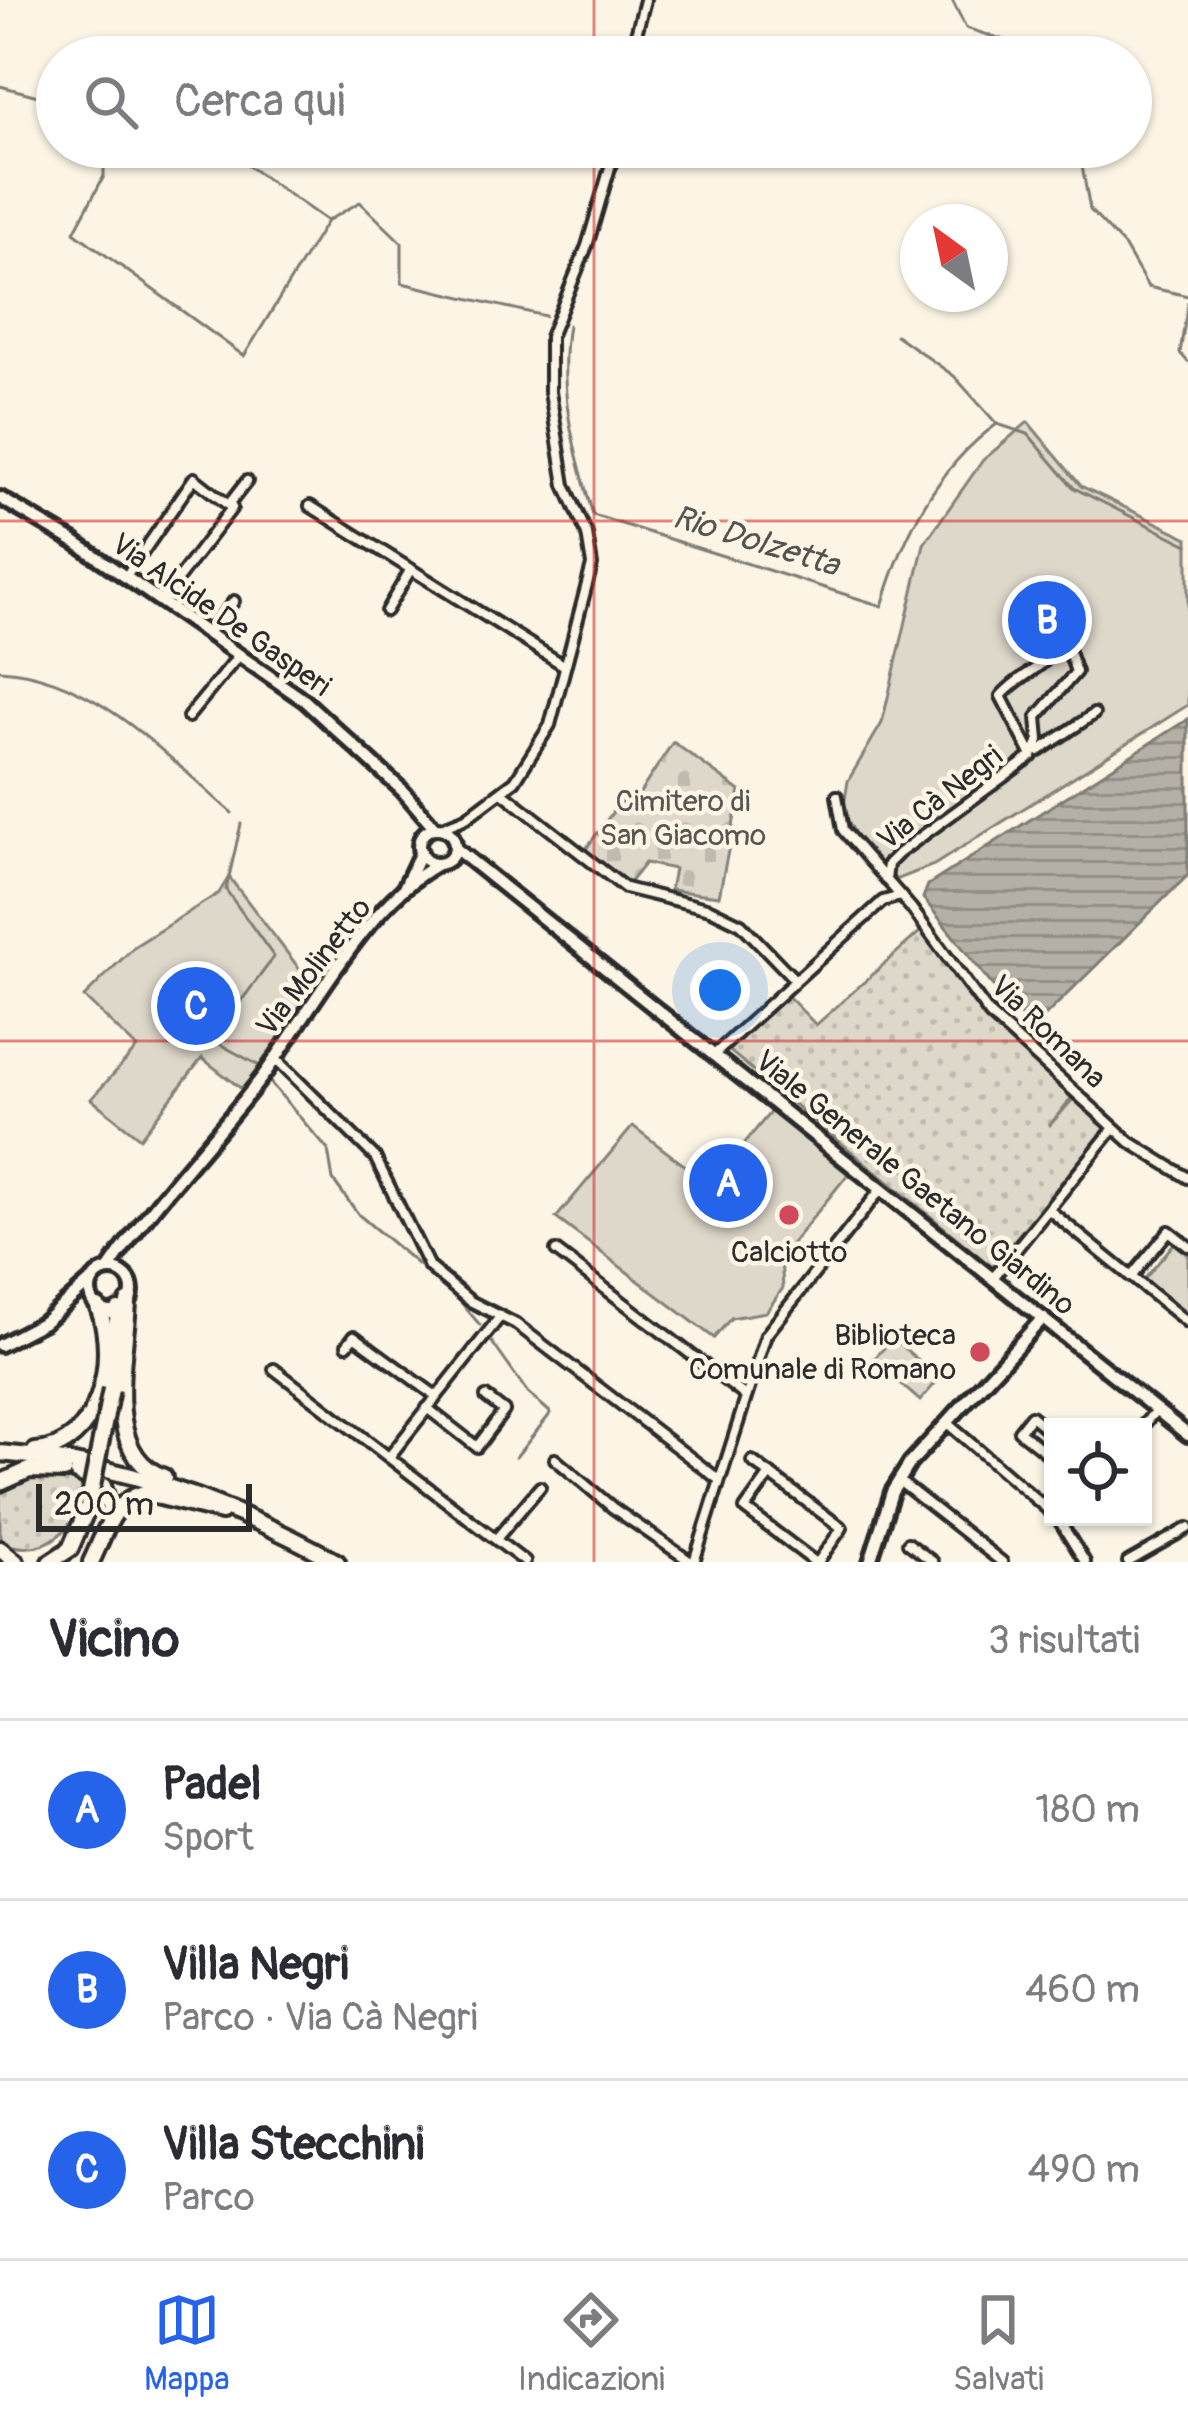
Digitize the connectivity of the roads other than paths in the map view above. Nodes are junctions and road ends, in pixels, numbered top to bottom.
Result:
1 (645, 0) edge
2 (636, 36) edge
3 (610, 168) edge
4 (248, 481) dead end
5 (0, 498) edge
6 (230, 504) junction
7 (310, 506) dead end
8 (411, 569) junction
9 (126, 578) junction
10 (161, 601) junction
11 (234, 601) dead end
12 (386, 611) dead end
13 (1057, 611) dead end
14 (208, 633) junction
15 (1064, 636) junction
16 (240, 655) junction
17 (565, 665) junction
18 (1094, 714) dead end
19 (188, 717) dead end
20 (1035, 754) junction
21 (402, 790) junction
22 (502, 792) junction
23 (837, 796) dead end
24 (464, 819) junction
25 (438, 828) junction
26 (422, 838) junction
27 (454, 843) junction
28 (421, 852) junction
29 (442, 863) junction
30 (499, 879) junction
31 (887, 881) junction
32 (401, 895) junction
33 (897, 897) junction
34 (795, 980) junction
35 (716, 1053) junction
36 (274, 1057) junction
37 (1114, 1128) junction
38 (1188, 1178) edge
39 (882, 1188) junction
40 (1049, 1210) junction
41 (130, 1237) junction
42 (1188, 1246) edge
43 (556, 1251) dead end
44 (102, 1273) junction
45 (125, 1276) junction
46 (1131, 1277) junction
47 (993, 1278) junction
48 (70, 1299) junction
49 (95, 1303) junction
50 (123, 1306) junction
51 (499, 1318) junction
52 (1042, 1318) junction
53 (1188, 1323) edge
54 (0, 1345) edge
55 (346, 1345) dead end
56 (274, 1369) dead end
57 (745, 1395) junction
58 (436, 1396) junction
59 (486, 1397) dead end
60 (427, 1408) junction
61 (1156, 1410) junction
62 (1149, 1418) edge
63 (946, 1422) junction
64 (1044, 1427) edge
65 (1188, 1436) edge
66 (1044, 1451) edge
67 (0, 1453) edge
68 (389, 1457) junction
69 (555, 1459) dead end
70 (752, 1461) dead end
71 (71, 1472) junction
72 (770, 1474) junction
73 (718, 1479) junction
74 (897, 1480) junction
75 (0, 1483) edge
76 (540, 1487) dead end
77 (1044, 1506) edge
78 (221, 1512) junction
79 (112, 1516) junction
80 (272, 1526) junction
81 (1062, 1526) edge
82 (1188, 1528) edge
83 (496, 1539) junction
84 (908, 1543) dead end
85 (0, 1549) edge
86 (16, 1562) edge
87 (50, 1562) edge
88 (91, 1562) edge
89 (321, 1562) edge
90 (337, 1562) edge
91 (525, 1562) edge
92 (692, 1562) edge
93 (816, 1562) edge
94 (870, 1562) edge
95 (933, 1562) edge
96 (1002, 1562) edge
97 (1085, 1562) edge
98 (1128, 1562) edge

1 - 2 street
3 - 17 street
4 - 6 street
5 - 9 main road, Via Alcide De Gasperi
6 - 9 street
6 - 10 street
7 - 8 street
8 - 12 street
8 - 17 street
9 - 10 main road, Via Alcide De Gasperi
10 - 14 main road, Via Alcide De Gasperi
11 - 14 street
13 - 15 street, Via Cà Negri
14 - 16 main road, Via Alcide De Gasperi
15 - 20 street, Via Cà Negri
15 - 20 street, Via Cà Negri
16 - 19 street
16 - 21 main road, Via Alcide De Gasperi
17 - 22 street
18 - 20 street
20 - 31 street, Via Cà Negri
21 - 25 main road, Via Alcide De Gasperi
21 - 26 main road, Via Alcide De Gasperi
22 - 24 street
22 - 34 street
23 - 31 street, Via Cà Negri
24 - 25 street
24 - 27 street
25 - 26 main road
25 - 27 main road, Via Alcide De Gasperi
26 - 28 main road
27 - 29 main road, Via Molinetto
27 - 30 main road, Viale Generale Gaetano Giardino
28 - 29 main road, Viale Generale Gaetano Giardino
28 - 32 main road, Via Molinetto
29 - 30 main road, Viale Generale Gaetano Giardino
29 - 32 main road, Via Molinetto
30 - 35 main road, Viale Generale Gaetano Giardino
31 - 33 street, Via Cà Negri
32 - 36 main road, Via Molinetto
33 - 34 street
33 - 37 street, Via Romana
34 - 35 street
35 - 39 main road, Viale Generale Gaetano Giardino
36 - 41 main road, Via Molinetto
36 - 51 street
37 - 38 street, Via Romana
37 - 40 street
39 - 47 main road, Viale Generale Gaetano Giardino
39 - 57 street
40 - 46 street
40 - 47 street
41 - 44 main road, Via Molinetto
41 - 45 main road
42 - 46 street
43 - 57 street
44 - 45 main road
44 - 48 main road, Via Molinetto
44 - 49 main road, Via Molinetto
45 - 50 main road
46 - 53 street
47 - 52 main road, Viale Generale Gaetano Giardino
48 - 49 main road
48 - 54 main road, Via Molinetto
49 - 50 main road
49 - 67 highway
50 - 80 highway
50 - 87 highway, bridge
51 - 58 street
51 - 73 street
52 - 61 main road, Viale Generale Gaetano Giardino
52 - 63 main road
55 - 58 street
56 - 68 street
57 - 73 street
58 - 60 street
59 - 60 street
60 - 68 street
61 - 62 street
61 - 65 main road, Viale Generale Gaetano Giardino
63 - 74 main road
63 - 77 street
64 - 66 street
67 - 71 highway
67 - 80 highway
68 - 83 street
69 - 92 street
70 - 72 street
71 - 75 highway
71 - 78 highway
71 - 79 highway
72 - 93 street
72 - 93 street
73 - 92 street
74 - 94 main road
74 - 96 street
76 - 83 street
78 - 79 highway
78 - 89 highway
79 - 88 highway
80 - 90 highway
81 - 97 street
82 - 98 street
83 - 91 street
84 - 95 street
85 - 86 highway

